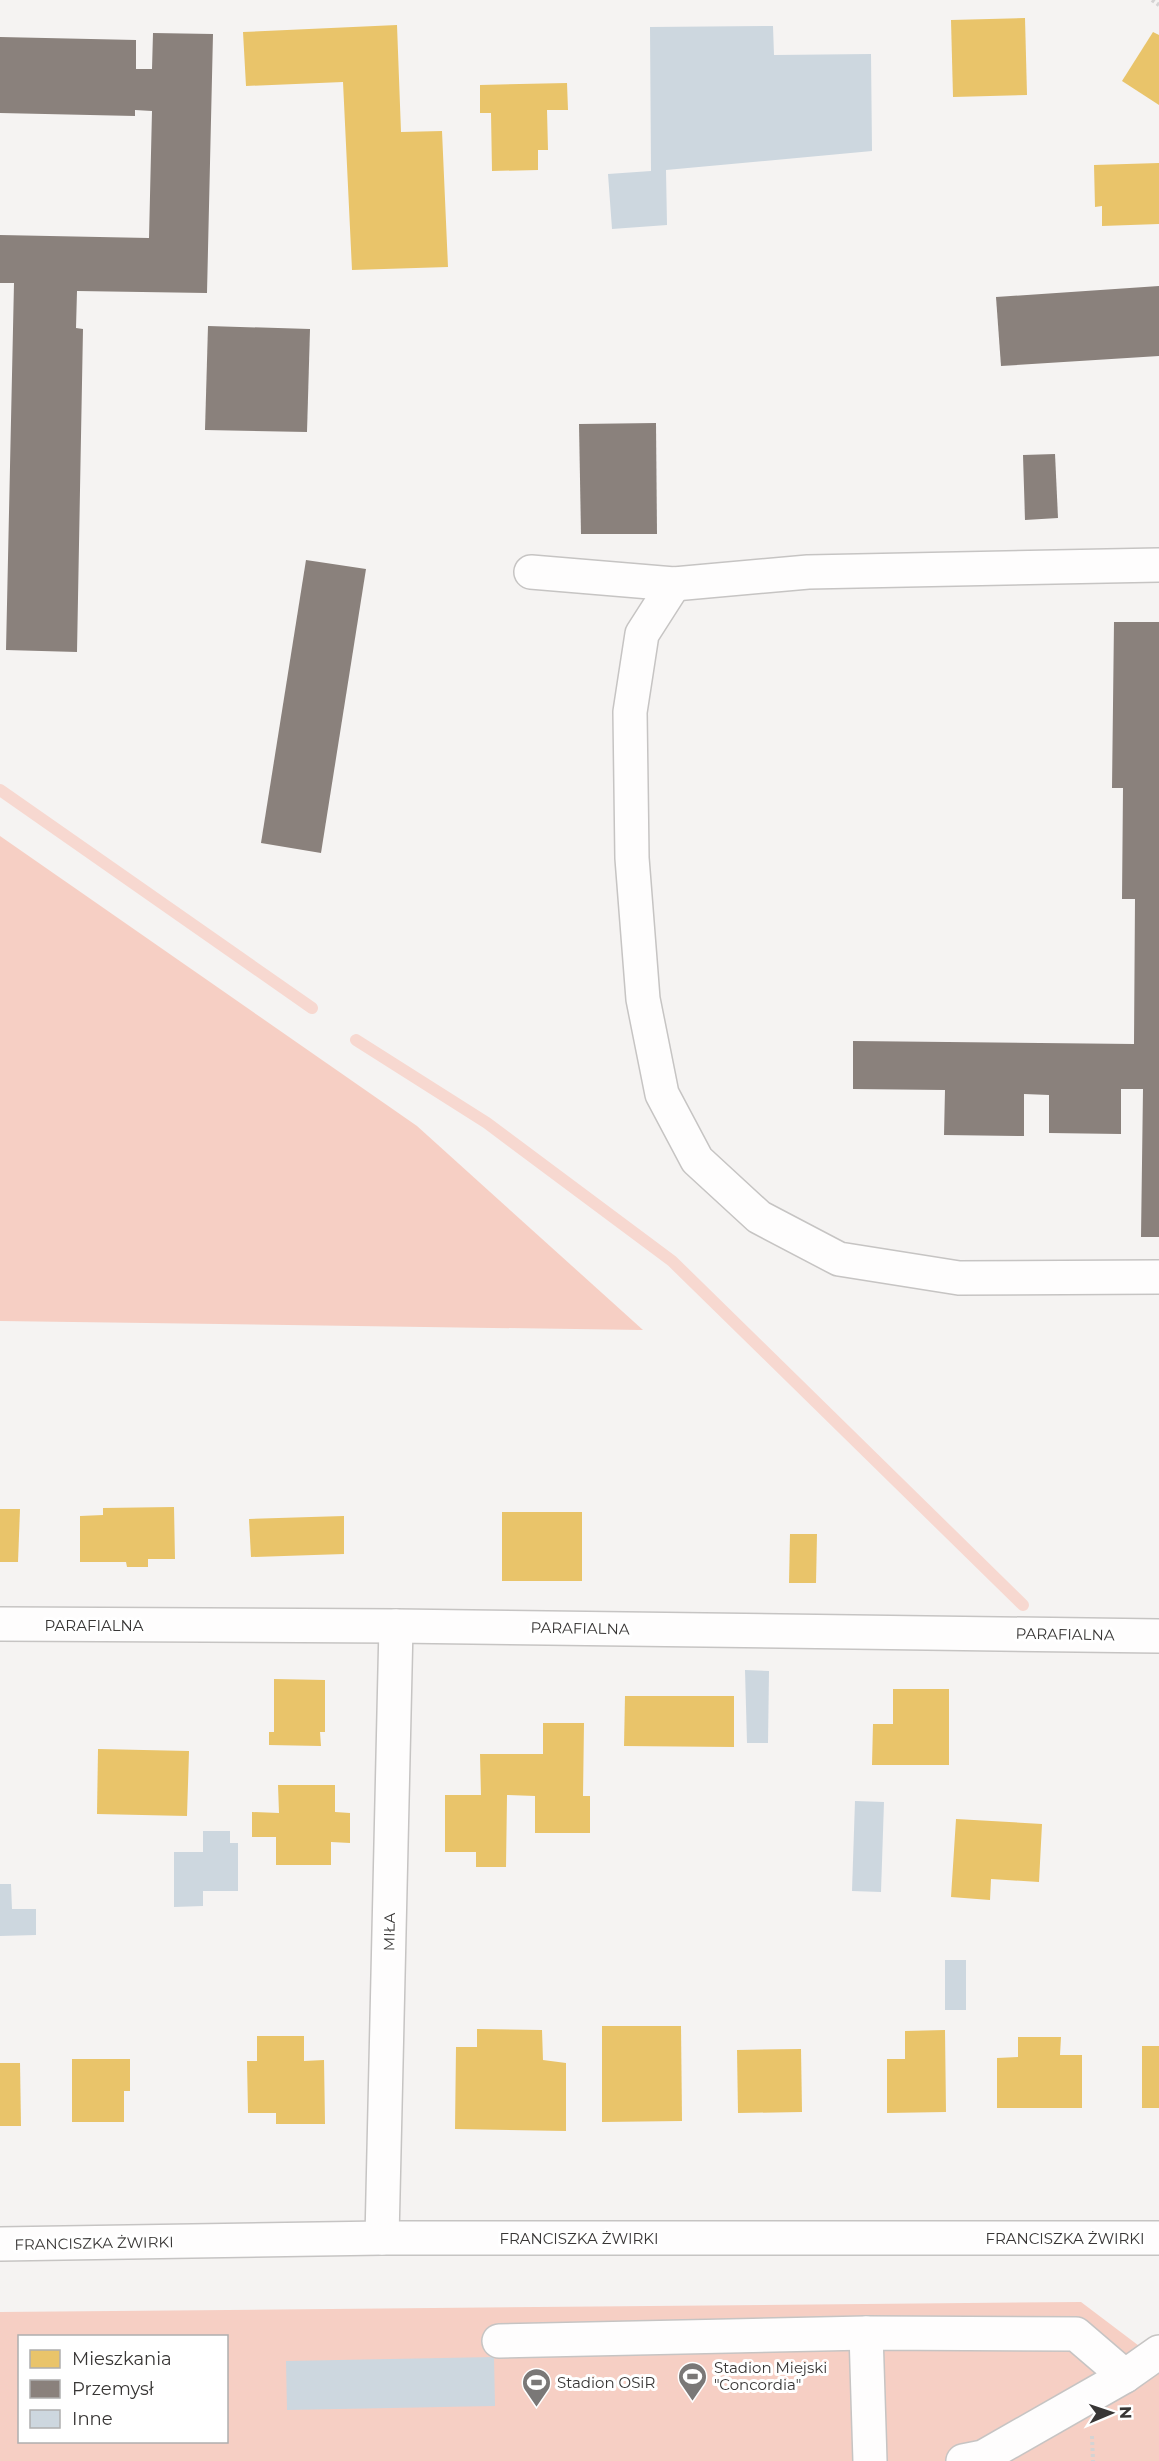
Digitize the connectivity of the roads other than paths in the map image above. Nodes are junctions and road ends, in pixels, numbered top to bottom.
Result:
1 (1159, 565) edge
2 (531, 572) dead end
3 (674, 584) junction
4 (1159, 1277) edge
5 (0, 1624) edge
6 (396, 1626) junction
7 (1159, 1636) edge
8 (382, 2238) junction
9 (1159, 2238) edge
10 (0, 2244) edge
11 (866, 2333) junction
12 (499, 2341) dead end
13 (1159, 2352) edge
14 (1125, 2376) junction
15 (870, 2461) edge
16 (963, 2461) edge

1 - 3 street
2 - 3 street
3 - 4 street
5 - 6 street, PARAFIALNA
6 - 7 street, PARAFIALNA
6 - 8 street, MIŁA
8 - 9 street, FRANCISZKA ŻWIRKI
8 - 10 street, FRANCISZKA ŻWIRKI
11 - 12 street
11 - 14 street
11 - 15 street
13 - 14 street
14 - 16 street

